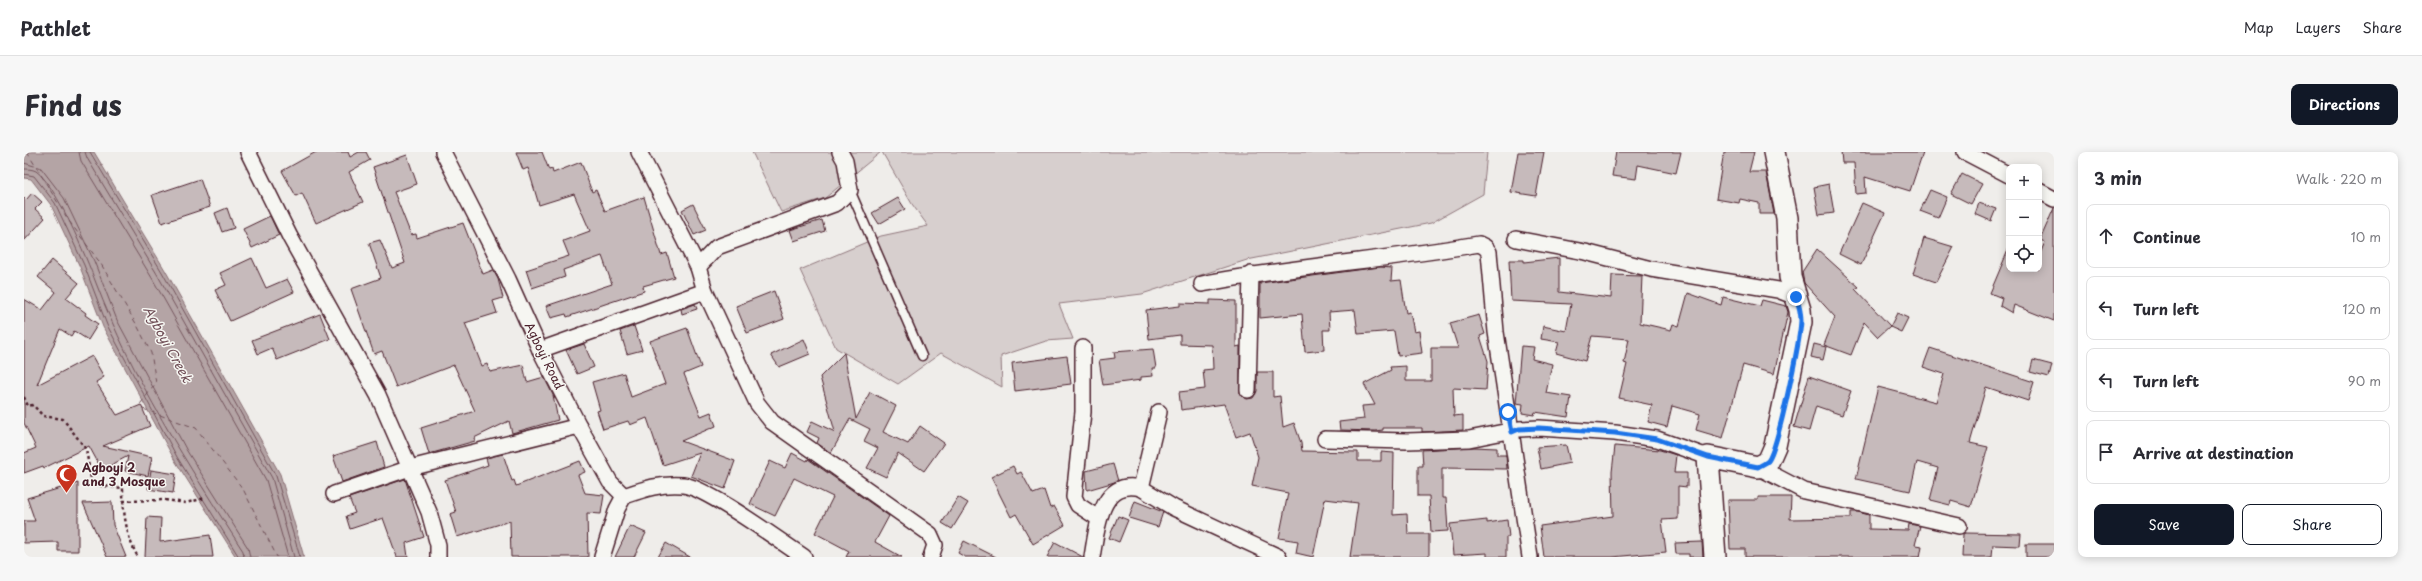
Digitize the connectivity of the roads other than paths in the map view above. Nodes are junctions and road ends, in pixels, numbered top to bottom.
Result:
1 (248, 152) edge
2 (442, 152) edge
3 (639, 152) edge
4 (840, 152) edge
5 (1774, 152) edge
6 (1966, 152) edge
7 (2006, 173) edge
8 (850, 190) junction
9 (2042, 193) edge
10 (2054, 199) edge
11 (1516, 239) dead end
12 (698, 267) junction
13 (1251, 274) junction
14 (1202, 284) dead end
15 (705, 291) junction
16 (1796, 297) junction
17 (1083, 348) dead end
18 (540, 350) junction
19 (922, 356) dead end
20 (1248, 390) dead end
21 (1159, 412) dead end
22 (579, 426) junction
23 (1512, 432) junction
24 (1325, 439) dead end
25 (1708, 457) junction
26 (1758, 467) junction
27 (410, 468) junction
28 (1141, 488) junction
29 (334, 494) dead end
30 (624, 496) junction
31 (1098, 518) junction
32 (1959, 526) dead end
33 (438, 557) edge
34 (602, 557) edge
35 (804, 557) edge
36 (931, 557) edge
37 (1092, 557) edge
38 (1279, 557) edge
39 (1530, 557) edge
40 (1715, 557) edge

1 - 27 street
2 - 18 street, Agboyi Road
3 - 12 street
4 - 8 street
5 - 16 street
6 - 7 street
8 - 12 street
8 - 19 lane
9 - 10 street
11 - 16 street
12 - 15 street
13 - 14 street
13 - 20 street
13 - 23 street
15 - 18 street
15 - 36 street
16 - 26 street
17 - 31 street
18 - 22 street, Agboyi Road
21 - 28 street
22 - 27 street
22 - 30 street, Agboyi Road
23 - 24 street
23 - 25 street
23 - 39 street
25 - 26 street
25 - 40 street
26 - 32 street
27 - 29 street
27 - 33 street
28 - 31 street
28 - 38 street
30 - 34 street
30 - 35 street
31 - 37 street

